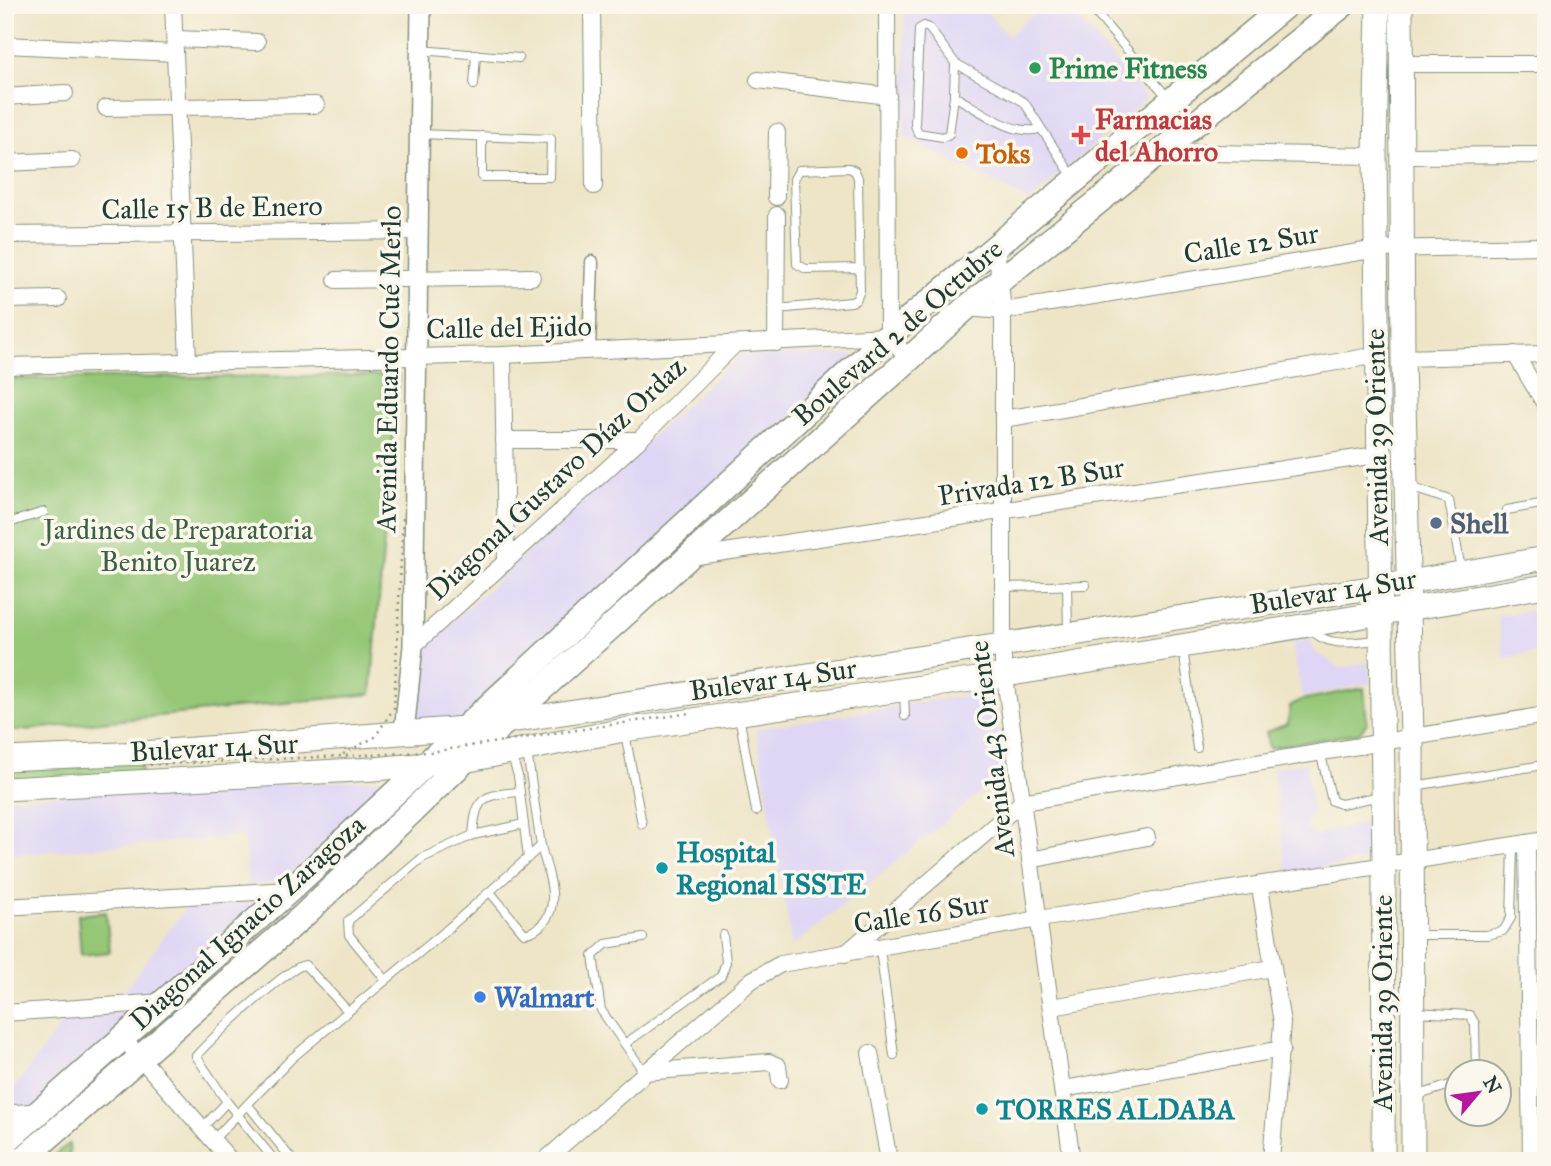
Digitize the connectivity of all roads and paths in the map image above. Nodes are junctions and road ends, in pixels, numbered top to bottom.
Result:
1 (173, 5) edge
2 (421, 5) edge
3 (592, 5) edge
4 (887, 5) edge
5 (1090, 5) edge
6 (1286, 5) edge
7 (1343, 5) edge
8 (1378, 5) edge
9 (1401, 5) edge
10 (257, 42) dead end
11 (5, 45) edge
12 (175, 46) junction
13 (420, 50) junction
14 (476, 54) junction
15 (519, 58) dead end
16 (955, 63) junction
17 (1402, 64) junction
18 (1546, 64) edge
19 (758, 80) dead end
20 (474, 85) dead end
21 (65, 93) dead end
22 (888, 96) junction
23 (954, 96) junction
24 (5, 97) edge
25 (1170, 100) junction
26 (316, 105) dead end
27 (177, 107) junction
28 (107, 108) dead end
29 (1039, 130) junction
30 (777, 132) dead end
31 (419, 134) junction
32 (482, 136) junction
33 (1158, 152) junction
34 (1546, 155) edge
35 (1375, 156) junction
36 (1400, 156) junction
37 (72, 160) dead end
38 (5, 163) edge
39 (1074, 180) junction
40 (594, 186) dead end
41 (776, 197) dead end
42 (777, 215) dead end
43 (419, 231) junction
44 (182, 233) junction
45 (5, 235) edge
46 (996, 245) junction
47 (1546, 246) edge
48 (1402, 248) junction
49 (1377, 249) junction
50 (592, 262) dead end
51 (860, 268) junction
52 (533, 277) dead end
53 (336, 280) dead end
54 (1000, 280) junction
55 (418, 281) junction
56 (58, 299) dead end
57 (5, 300) edge
58 (966, 308) junction
59 (777, 309) junction
60 (1003, 311) junction
61 (888, 336) junction
62 (776, 343) junction
63 (733, 346) junction
64 (589, 351) junction
65 (1516, 354) junction
66 (1546, 354) edge
67 (416, 355) junction
68 (503, 355) junction
69 (1378, 355) junction
70 (1403, 358) junction
71 (910, 359) junction
72 (188, 361) junction
73 (5, 366) edge
74 (1546, 406) edge
75 (1004, 419) junction
76 (504, 440) junction
77 (639, 440) junction
78 (1377, 455) junction
79 (1406, 486) junction
80 (1546, 503) edge
81 (1507, 510) dead end
82 (44, 512) dead end
83 (1004, 512) junction
84 (402, 517) dead end
85 (5, 524) edge
86 (691, 557) junction
87 (1546, 558) edge
88 (506, 562) junction
89 (1461, 573) junction
90 (1409, 582) junction
91 (1067, 585) junction
92 (1086, 585) dead end
93 (1546, 586) edge
94 (1003, 587) junction
95 (1379, 587) junction
96 (1409, 608) junction
97 (1379, 615) junction
98 (1307, 626) junction
99 (1069, 634) junction
100 (1379, 640) junction
101 (1003, 645) junction
102 (413, 646) junction
103 (1182, 646) junction
104 (1005, 675) junction
105 (904, 690) junction
106 (690, 713) dead end
107 (739, 715) junction
108 (1546, 715) edge
109 (905, 716) dead end
110 (506, 722) junction
111 (465, 728) junction
112 (624, 730) junction
113 (404, 732) junction
114 (1412, 737) junction
115 (1382, 741) junction
116 (1197, 748) dead end
117 (519, 750) junction
118 (1320, 751) junction
119 (341, 756) junction
120 (5, 759) edge
121 (469, 760) junction
122 (143, 765) dead end
123 (425, 765) junction
124 (1537, 766) dead end
125 (1411, 786) junction
126 (5, 789) edge
127 (519, 792) junction
128 (1382, 796) junction
129 (1022, 802) junction
130 (756, 811) dead end
131 (524, 824) junction
132 (642, 824) dead end
133 (473, 835) junction
134 (1147, 837) dead end
135 (1546, 840) edge
136 (1520, 845) junction
137 (541, 846) junction
138 (528, 858) junction
139 (1030, 859) junction
140 (1411, 861) junction
141 (1384, 865) junction
142 (1260, 887) junction
143 (290, 890) junction
144 (490, 892) junction
145 (5, 906) edge
146 (1039, 919) junction
147 (723, 935) dead end
148 (1410, 935) junction
149 (643, 938) dead end
150 (880, 949) junction
151 (845, 954) junction
152 (1272, 968) junction
153 (385, 979) junction
154 (163, 1002) junction
155 (1052, 1007) junction
156 (347, 1010) junction
157 (1411, 1012) junction
158 (5, 1013) edge
159 (123, 1038) junction
160 (626, 1043) junction
161 (1282, 1049) junction
162 (870, 1053) dead end
163 (894, 1055) dead end
164 (141, 1057) junction
165 (1476, 1058) edge
166 (644, 1072) junction
167 (780, 1080) dead end
168 (1442, 1088) edge
169 (1064, 1089) junction
170 (1412, 1097) junction
171 (227, 1102) junction
172 (248, 1105) junction
173 (40, 1111) junction
174 (5, 1114) edge
175 (239, 1116) junction
176 (208, 1134) junction
177 (5, 1142) edge
178 (1383, 1159) edge
179 (1413, 1159) edge
180 (1531, 1159) edge
181 (1271, 1160) edge
182 (21, 1161) edge
183 (231, 1161) edge
184 (275, 1161) edge
185 (293, 1161) edge
186 (544, 1161) edge
187 (889, 1161) edge
188 (1072, 1161) edge
189 (1168, 1161) edge

1 - 12 street
2 - 13 street, Avenida Eduardo Cué Merlo
3 - 40 street
4 - 22 street
5 - 25 lane
6 - 25 main road, Boulevard 2 de Octubre
7 - 33 main road, Boulevard 2 de Octubre
8 - 35 main road, Avenida 39 Oriente
9 - 17 main road, Avenida 39 Oriente
10 - 12 street
11 - 12 street
12 - 27 street
13 - 14 lane
13 - 31 street, Avenida Eduardo Cué Merlo
14 - 15 lane
14 - 20 lane
16 - 23 lane
16 - 23 lane
16 - 29 lane
17 - 18 street
17 - 36 main road, Avenida 39 Oriente
19 - 22 street
21 - 24 street
22 - 61 street
23 - 29 lane
25 - 39 main road, Boulevard 2 de Octubre
26 - 27 street
27 - 28 street
27 - 44 street
29 - 39 lane
30 - 41 street
31 - 32 lane
31 - 43 street, Avenida Eduardo Cué Merlo
32 - 32 lane
33 - 35 street
33 - 54 main road, Boulevard 2 de Octubre
34 - 36 street
35 - 49 main road, Avenida 39 Oriente
36 - 48 main road, Avenida 39 Oriente
37 - 38 street
39 - 46 main road, Boulevard 2 de Octubre
42 - 59 street
43 - 44 street, Calle 15 B de Enero
43 - 55 street, Avenida Eduardo Cué Merlo
44 - 45 street, Calle 15 B de Enero
44 - 72 street
46 - 54 street, Avenida 43 Oriente
46 - 61 main road, Boulevard 2 de Octubre
47 - 48 street, Calle 12 Sur
48 - 49 street, Calle 12 Sur
48 - 70 main road, Avenida 39 Oriente
49 - 60 street, Calle 12 Sur
49 - 69 main road, Avenida 39 Oriente
50 - 64 street
51 - 51 lane
51 - 59 lane
52 - 55 street
53 - 55 street
54 - 58 main road, Boulevard 2 de Octubre
54 - 60 street, Avenida 43 Oriente
55 - 67 street, Avenida Eduardo Cué Merlo
56 - 57 street
58 - 60 street, Calle 12 Sur
58 - 71 main road, Boulevard 2 de Octubre
59 - 62 street
60 - 75 street, Avenida 43 Oriente
61 - 62 street, Calle del Ejido
61 - 71 street
61 - 111 main road, Boulevard 2 de Octubre
62 - 63 street, Calle del Ejido
63 - 64 street, Calle del Ejido
63 - 77 street, Diagonal Gustavo Díaz Ordaz
64 - 68 street, Calle del Ejido
65 - 66 street
65 - 70 street
65 - 74 street
67 - 68 street, Calle del Ejido
67 - 72 street, Calle del Ejido
67 - 102 street, Avenida Eduardo Cué Merlo
68 - 76 street
69 - 75 street
69 - 78 main road, Avenida 39 Oriente
70 - 79 main road, Avenida 39 Oriente
71 - 86 main road, Boulevard 2 de Octubre
72 - 73 street, Calle del Ejido
75 - 83 street, Avenida 43 Oriente
76 - 77 street
76 - 88 street
77 - 88 street, Diagonal Gustavo Díaz Ordaz
78 - 83 street, Privada 12 B Sur
78 - 95 main road, Avenida 39 Oriente
79 - 89 lane
79 - 90 main road, Avenida 39 Oriente
80 - 81 lane
82 - 85 lane
83 - 86 street, Privada 12 B Sur
83 - 94 street, Avenida 43 Oriente
84 - 119 path, bridge
86 - 110 main road, Boulevard 2 de Octubre
87 - 89 main road, Bulevar 14 Sur
88 - 102 street, Diagonal Gustavo Díaz Ordaz
89 - 90 main road, Bulevar 14 Sur
90 - 95 main road, Bulevar 14 Sur
90 - 96 main road, Avenida 39 Oriente
91 - 92 lane
91 - 94 lane
91 - 99 lane
93 - 96 main road, Bulevar 14 Sur
94 - 101 street, Avenida 43 Oriente
95 - 97 main road, Avenida 39 Oriente
95 - 99 main road, Bulevar 14 Sur
96 - 97 main road, Bulevar 14 Sur
96 - 114 main road, Avenida 39 Oriente
97 - 98 main road, Bulevar 14 Sur
97 - 100 main road, Avenida 39 Oriente
98 - 100 lane
98 - 103 main road, Bulevar 14 Sur
99 - 101 main road, Bulevar 14 Sur
100 - 115 main road, Avenida 39 Oriente
101 - 104 street, Avenida 43 Oriente
101 - 110 main road, Bulevar 14 Sur
102 - 113 street, Avenida Eduardo Cué Merlo
103 - 104 main road, Bulevar 14 Sur
103 - 116 lane
104 - 105 main road, Bulevar 14 Sur
104 - 129 street, Avenida 43 Oriente
105 - 107 main road, Bulevar 14 Sur
105 - 109 lane
106 - 119 path, bridge
107 - 112 main road, Bulevar 14 Sur
107 - 130 lane
108 - 114 street
110 - 111 main road, Bulevar 14 Sur
110 - 121 main road, Diagonal Ignacio Zaragoza
111 - 113 main road, Bulevar 14 Sur
111 - 123 main road, Diagonal Ignacio Zaragoza
112 - 117 main road, Bulevar 14 Sur
112 - 132 lane
113 - 120 main road, Bulevar 14 Sur
114 - 115 street
114 - 125 main road, Avenida 39 Oriente
115 - 118 street
115 - 128 main road, Avenida 39 Oriente
117 - 121 main road, Bulevar 14 Sur
117 - 127 lane
117 - 137 lane
118 - 128 lane
118 - 129 street
119 - 122 path, bridge
121 - 123 main road, Bulevar 14 Sur
121 - 164 main road, Diagonal Ignacio Zaragoza
123 - 126 main road, Bulevar 14 Sur
123 - 143 main road, Diagonal Ignacio Zaragoza
124 - 125 lane
125 - 140 main road, Avenida 39 Oriente
127 - 131 lane
127 - 133 lane
128 - 141 main road, Avenida 39 Oriente
129 - 139 street, Avenida 43 Oriente
129 - 151 street, Calle 16 Sur
131 - 133 lane
131 - 138 lane
133 - 153 lane
134 - 139 street
135 - 136 street, Calle 16 Sur
136 - 140 street, Calle 16 Sur
136 - 148 lane
136 - 180 street
137 - 138 lane
137 - 144 lane
138 - 144 lane
139 - 146 street, Avenida 43 Oriente
140 - 141 street, Calle 16 Sur
140 - 148 main road, Avenida 39 Oriente
141 - 142 street, Calle 16 Sur
141 - 178 main road, Avenida 39 Oriente
142 - 146 street, Calle 16 Sur
142 - 152 street
143 - 145 street
143 - 154 main road, Diagonal Ignacio Zaragoza
144 - 153 lane
146 - 150 street, Calle 16 Sur
146 - 155 street, Avenida 43 Oriente
147 - 160 lane
148 - 157 main road, Avenida 39 Oriente
149 - 160 lane
150 - 151 street, Calle 16 Sur
150 - 163 lane
151 - 166 street
152 - 155 street
152 - 161 street
153 - 156 lane
154 - 158 street
154 - 159 main road, Diagonal Ignacio Zaragoza
155 - 169 street, Avenida 43 Oriente
156 - 171 lane
156 - 172 lane
157 - 165 lane
157 - 170 main road, Avenida 39 Oriente
159 - 164 street
159 - 173 main road, Diagonal Ignacio Zaragoza
160 - 166 lane
161 - 169 street
161 - 181 street
162 - 187 street
164 - 176 street
164 - 182 main road, Diagonal Ignacio Zaragoza
166 - 167 street
166 - 186 street
168 - 170 lane
169 - 188 street, Avenida 43 Oriente
170 - 179 main road, Avenida 39 Oriente
171 - 175 lane
171 - 176 lane
172 - 175 lane
172 - 185 lane
173 - 174 street
173 - 177 main road, Diagonal Ignacio Zaragoza
175 - 176 lane
175 - 184 lane
176 - 183 street
178 - 181 path
179 - 180 path
181 - 189 path

